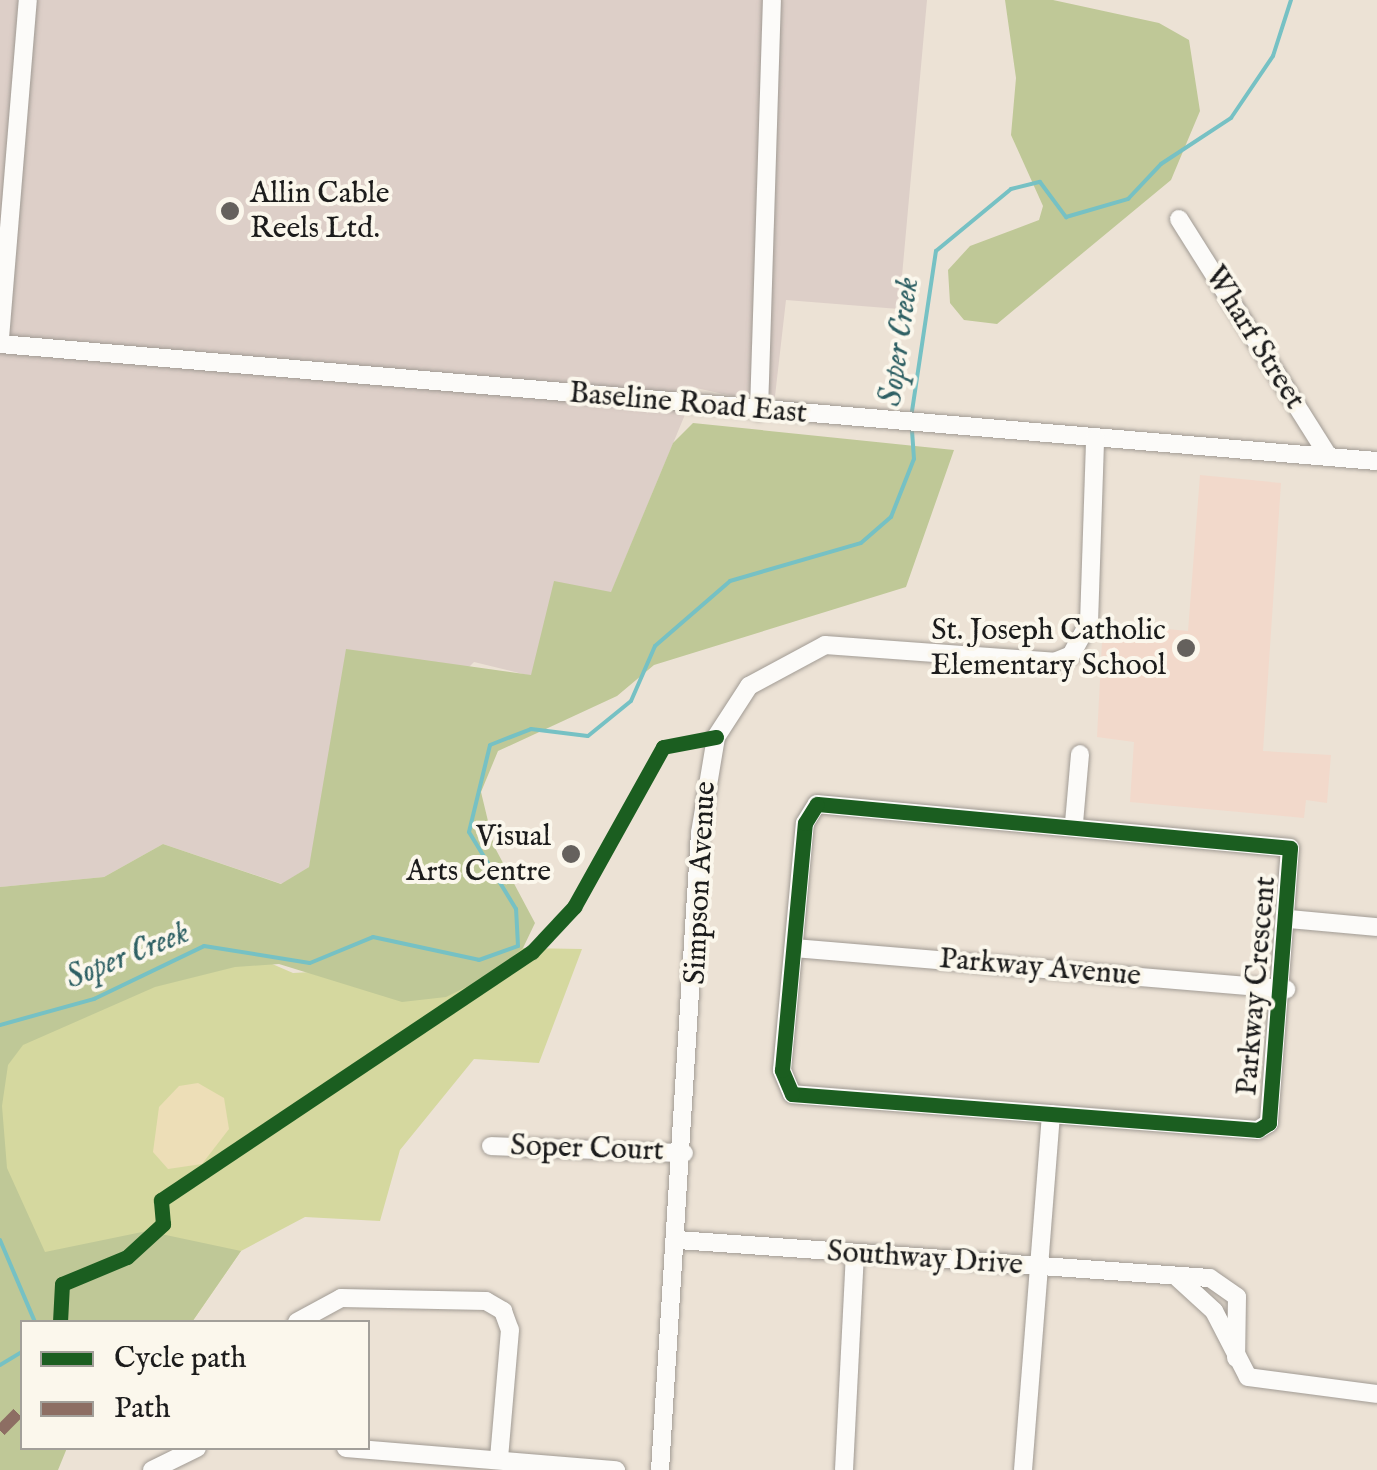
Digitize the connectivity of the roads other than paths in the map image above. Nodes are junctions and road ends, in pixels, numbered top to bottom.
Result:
1 (28, 0) edge
2 (772, 0) edge
3 (1179, 219) dead end
4 (0, 341) edge
5 (759, 411) junction
6 (1095, 438) junction
7 (1328, 456) junction
8 (1377, 461) edge
9 (1080, 754) dead end
10 (1074, 823) junction
11 (1290, 920) junction
12 (1377, 926) edge
13 (794, 948) junction
14 (1286, 989) junction
15 (1051, 1114) junction
16 (491, 1146) dead end
17 (684, 1153) junction
18 (678, 1240) junction
19 (855, 1254) junction
20 (1039, 1266) junction
21 (1173, 1275) junction
22 (301, 1320) edge
23 (1236, 1358) junction
24 (1377, 1394) edge
25 (193, 1450) edge
26 (370, 1450) edge
27 (499, 1460) junction
28 (152, 1470) edge
29 (616, 1470) edge
30 (660, 1470) edge
31 (844, 1470) edge
32 (1023, 1470) edge

1 - 4 street
2 - 5 street
3 - 7 street, Wharf Street
4 - 5 street, Baseline Road East
5 - 6 street, Baseline Road East
6 - 7 street, Baseline Road East
6 - 17 street, Simpson Avenue
7 - 8 street, Baseline Road East
9 - 10 street
10 - 11 street, Parkway Crescent
10 - 13 street, Parkway Crescent
11 - 12 street, Parkway Crescent
11 - 14 street, Parkway Crescent
13 - 14 street, Parkway Avenue
13 - 15 street, Parkway Crescent
14 - 15 street, Parkway Crescent
15 - 20 street
16 - 17 street, Soper Court
17 - 18 street, Simpson Avenue
18 - 19 street, Southway Drive
18 - 30 street, Simpson Avenue
19 - 20 street, Southway Drive
19 - 31 street
20 - 21 street, Southway Drive
20 - 32 street
21 - 23 street
21 - 23 street, Southway Drive
22 - 27 street
23 - 24 street
25 - 28 street
26 - 27 street
27 - 29 street

